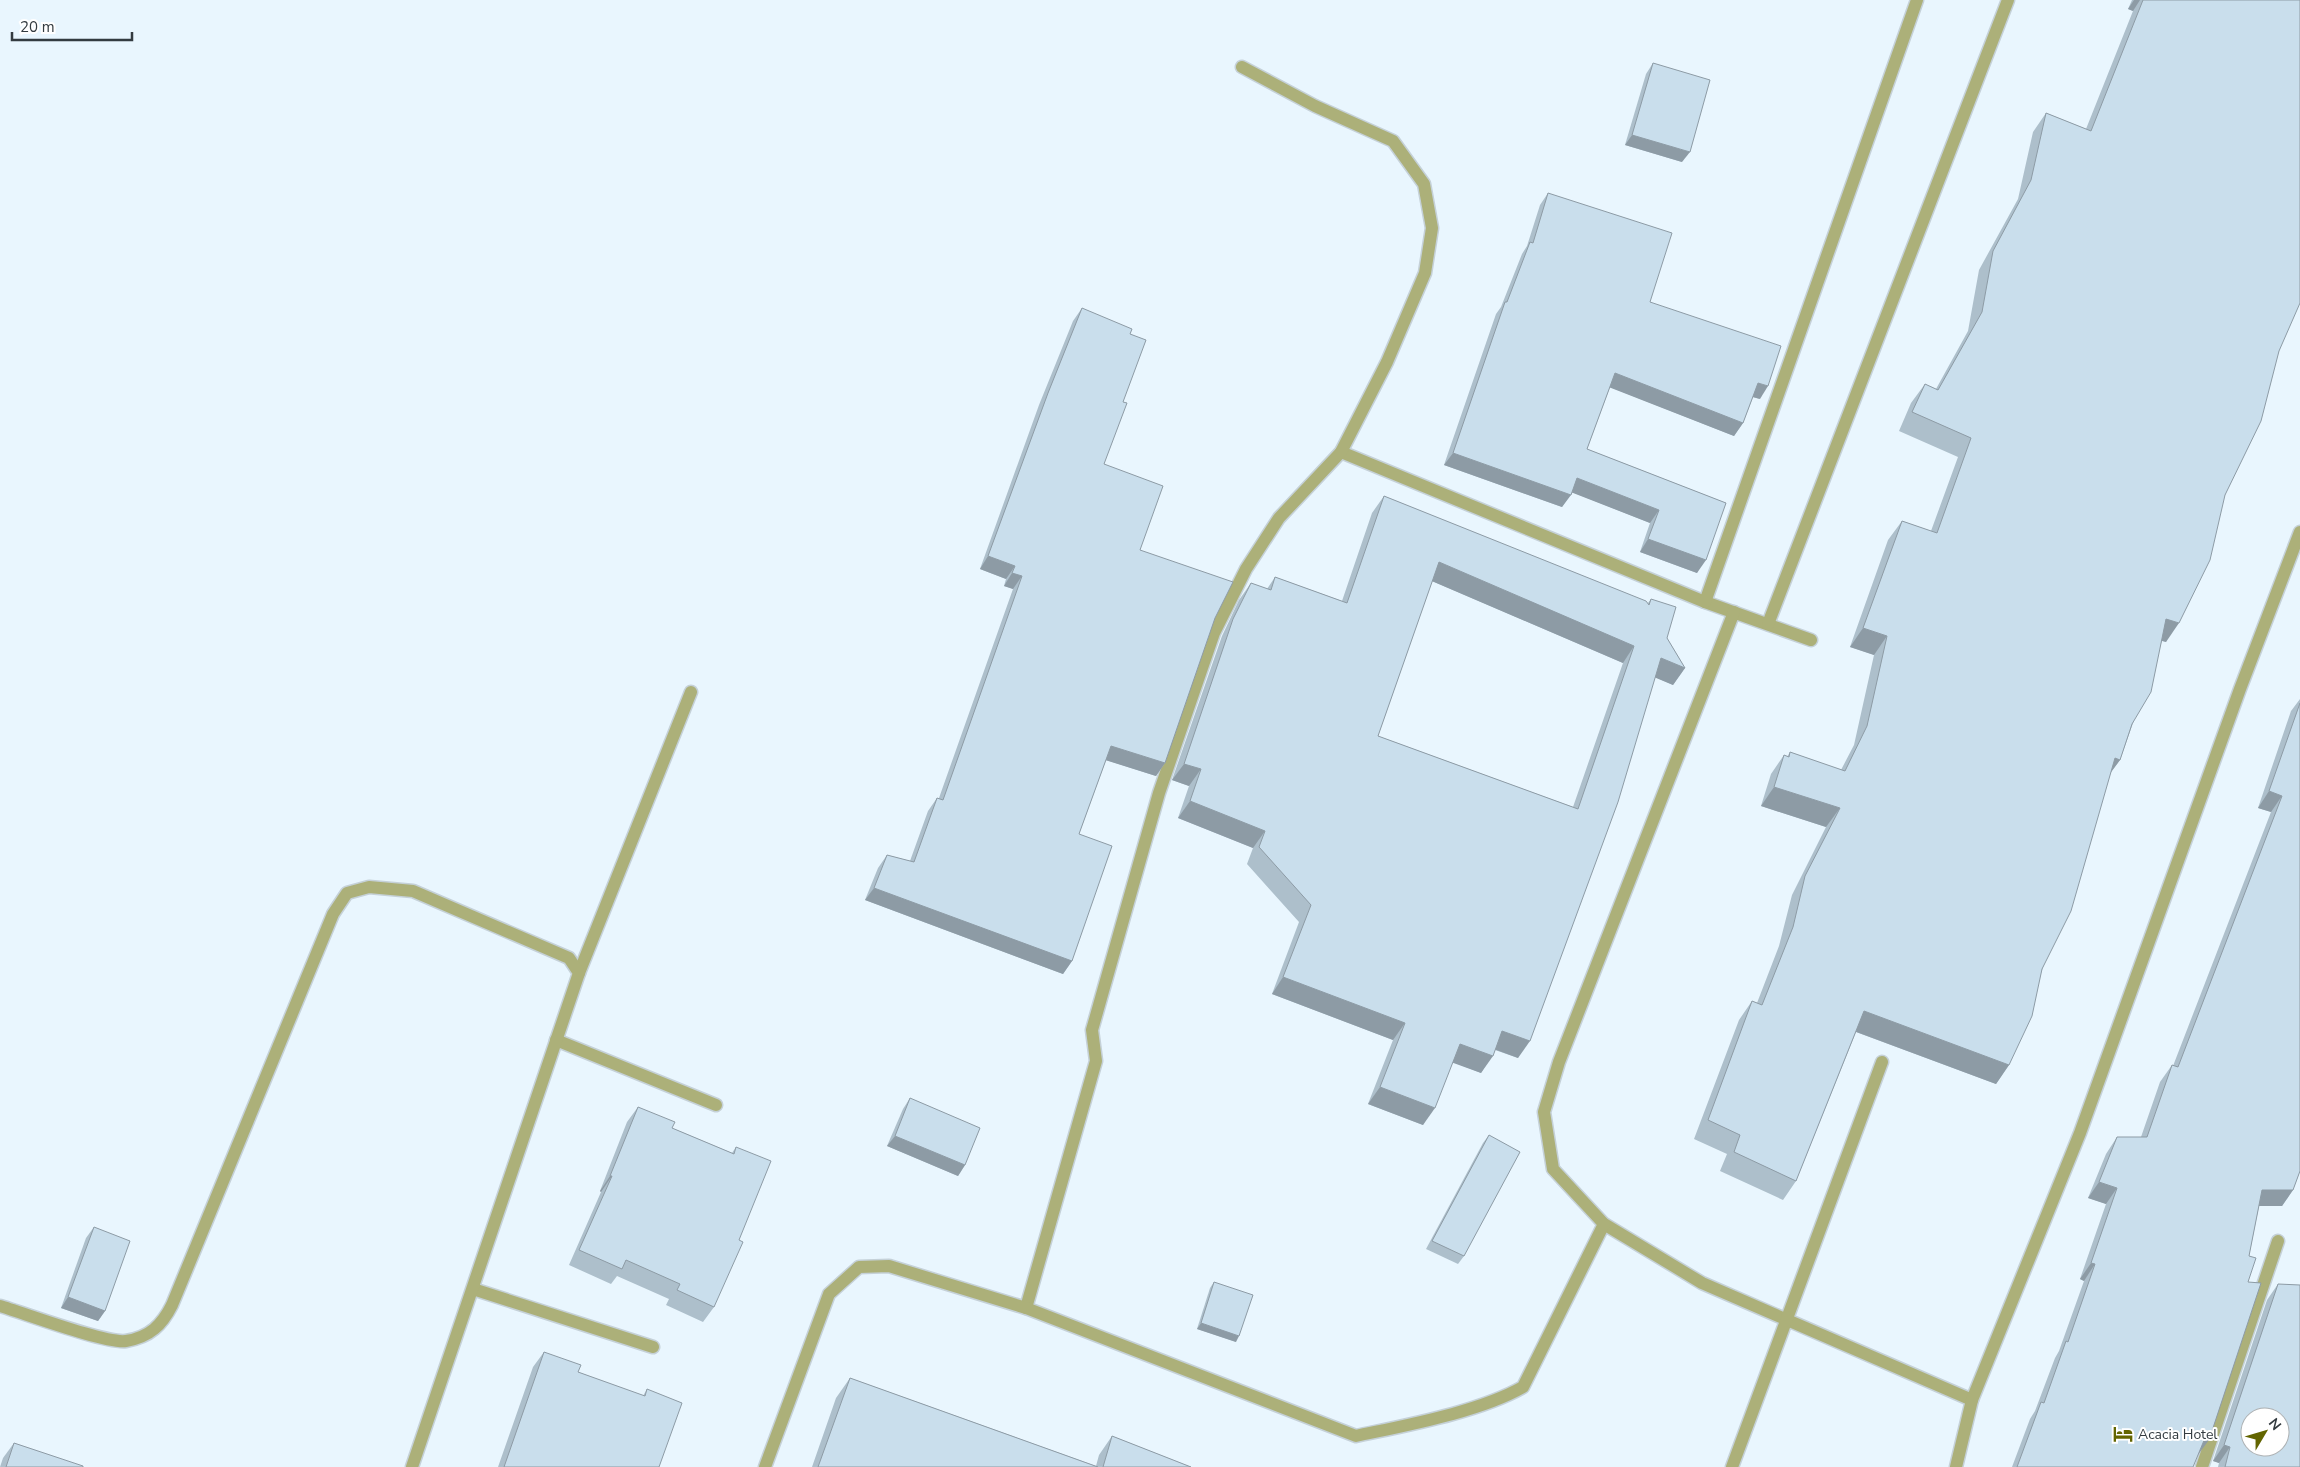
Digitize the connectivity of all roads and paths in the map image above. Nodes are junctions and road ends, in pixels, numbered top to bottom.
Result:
1 (1917, 0) edge
2 (2008, 0) edge
3 (1242, 67) dead end
4 (1341, 452) junction
5 (2300, 532) edge
6 (1705, 602) junction
7 (1734, 612) junction
8 (1768, 624) junction
9 (1811, 640) dead end
10 (692, 692) dead end
11 (580, 973) junction
12 (556, 1040) junction
13 (1882, 1062) dead end
14 (716, 1105) dead end
15 (1604, 1224) junction
16 (2278, 1241) dead end
17 (473, 1290) junction
18 (0, 1306) edge
19 (1026, 1308) junction
20 (1787, 1320) junction
21 (653, 1347) dead end
22 (1972, 1400) junction
23 (412, 1467) edge
24 (765, 1467) edge
25 (1732, 1467) edge
26 (1956, 1467) edge
27 (2202, 1467) edge

1 - 6 street
2 - 8 street
3 - 4 street
4 - 6 street
4 - 19 street
5 - 22 street
6 - 7 street
7 - 8 street
7 - 15 street
8 - 9 street
10 - 11 street
11 - 12 street
11 - 18 street
12 - 14 street
12 - 17 street
13 - 20 street
15 - 19 street
15 - 20 street
16 - 27 street
17 - 21 street
17 - 23 street
19 - 24 street
20 - 22 street
20 - 25 street
22 - 26 street

